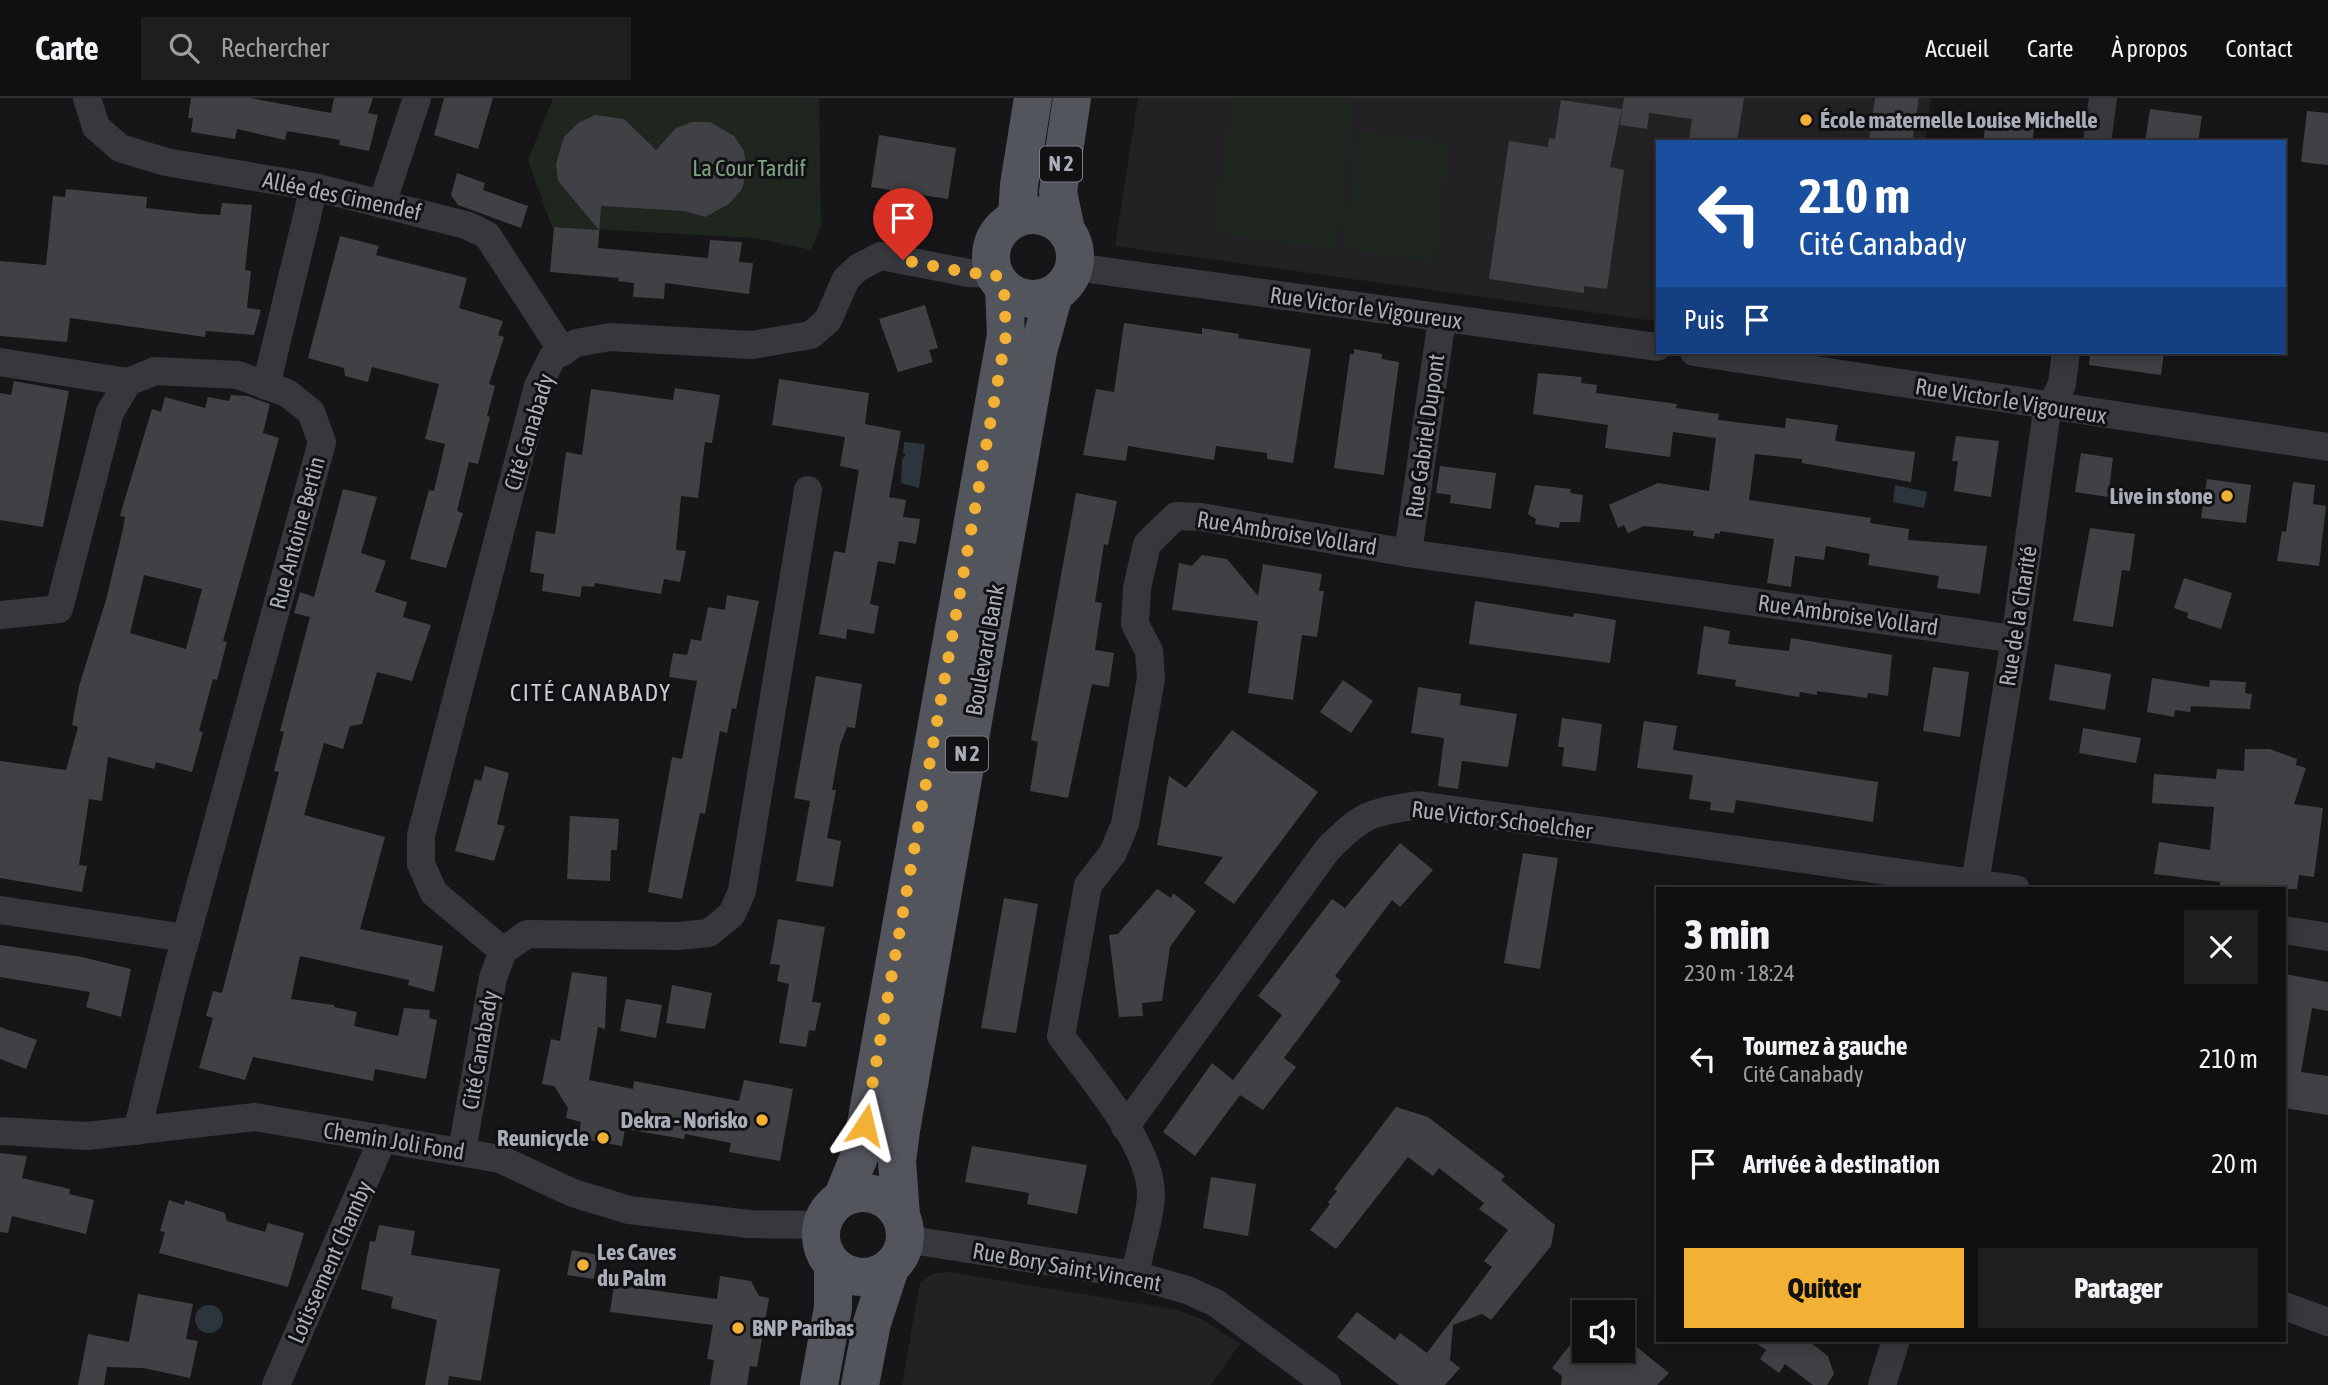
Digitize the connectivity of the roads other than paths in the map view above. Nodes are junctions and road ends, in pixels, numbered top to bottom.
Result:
1 (87, 98) edge
2 (417, 98) edge
3 (1033, 98) edge
4 (1072, 98) edge
5 (2103, 98) edge
6 (2097, 140) edge
7 (314, 187) junction
8 (382, 204) junction
9 (1017, 218) junction
10 (1066, 230) junction
11 (1000, 281) junction
12 (1064, 281) junction
13 (1442, 319) junction
14 (1656, 347) edge
15 (563, 352) junction
16 (1707, 354) edge
17 (2066, 354) edge
18 (0, 362) edge
19 (128, 382) junction
20 (266, 386) junction
21 (2052, 407) junction
22 (2328, 447) edge
23 (808, 490) dead end
24 (1408, 553) junction
25 (0, 615) edge
26 (2015, 639) junction
27 (1974, 886) edge
28 (0, 910) edge
29 (2286, 930) edge
30 (2328, 937) edge
31 (186, 938) junction
32 (503, 951) junction
33 (1125, 1127) junction
34 (0, 1131) edge
35 (137, 1131) junction
36 (383, 1138) junction
37 (462, 1150) junction
38 (832, 1211) junction
39 (898, 1241) junction
40 (833, 1265) junction
41 (1135, 1275) junction
42 (2286, 1307) edge
43 (2328, 1322) edge
44 (1895, 1342) edge
45 (276, 1385) edge
46 (819, 1385) edge
47 (860, 1385) edge
48 (1326, 1385) edge
49 (1882, 1385) edge

1 - 7 street, Allée des Cimendef
2 - 8 street
3 - 9 main road, N 2
4 - 10 main road, N 2
5 - 6 street
7 - 8 street, Allée des Cimendef
7 - 20 street
8 - 15 street, Allée des Cimendef
9 - 10 main road, N 2
9 - 11 main road, N 2
10 - 12 main road, N 2
11 - 12 main road
11 - 15 street, Cité Canabady
11 - 38 main road, Boulevard Bank / N 2
12 - 13 street, Rue Victor le Vigoureux
12 - 39 main road, Boulevard Bank / N 2
13 - 14 street, Rue Victor le Vigoureux
13 - 24 street, Rue Gabriel Dupont
15 - 32 street, Cité Canabady
16 - 21 street, Rue Victor le Vigoureux
17 - 21 street, Rue de la Charité
18 - 19 street
19 - 20 street, Rue Antoine Bertin
19 - 25 street
20 - 31 street, Rue Antoine Bertin
21 - 22 street, Rue Victor le Vigoureux
21 - 26 street, Rue de la Charité
23 - 32 street
24 - 26 street, Rue Ambroise Vollard
24 - 33 street, Rue Ambroise Vollard
26 - 27 street, Rue de la Charité
27 - 33 street, Rue Victor Schoelcher
28 - 31 street
29 - 30 street
31 - 35 street, Rue Antoine Bertin
32 - 37 street, Cité Canabady
33 - 41 street
34 - 35 street, Chemin Joli Fond
35 - 36 street, Chemin Joli Fond
36 - 37 street, Chemin Joli Fond
36 - 45 street, Lotissement Chamby
37 - 38 street, Chemin Joli Fond
38 - 39 main road
38 - 40 main road
39 - 40 main road
39 - 41 street, Rue Bory Saint-Vincent
39 - 47 main road, Boulevard Bank / N 2
40 - 46 main road
41 - 48 street, Rue Bory Saint-Vincent
42 - 43 street
44 - 49 street

